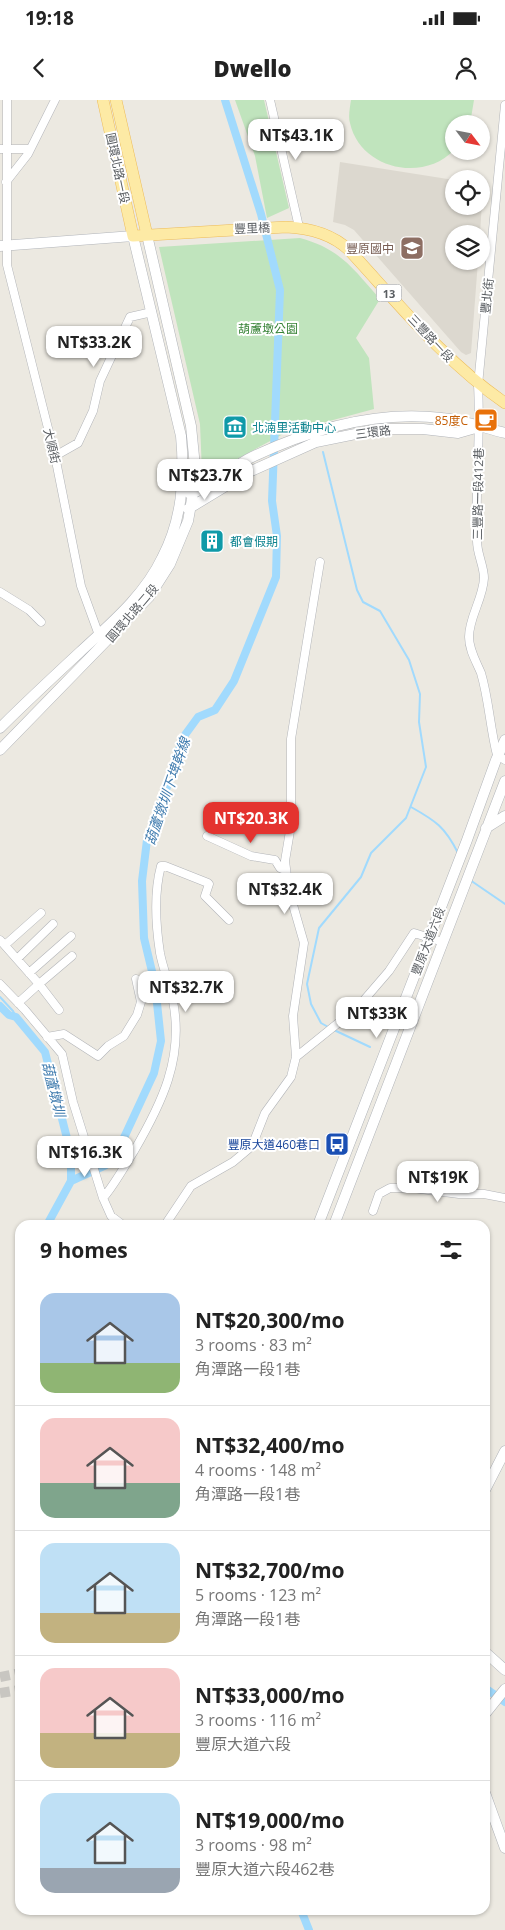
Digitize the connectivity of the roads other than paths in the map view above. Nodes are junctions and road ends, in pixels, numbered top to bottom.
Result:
1 (7, 100) edge
2 (55, 100) edge
3 (104, 100) edge
4 (116, 100) edge
5 (270, 100) edge
6 (505, 105) edge
7 (3, 149) edge
8 (30, 149) junction
9 (6, 182) junction
10 (286, 227) joint
11 (299, 227) junction
12 (146, 235) junction
13 (133, 236) junction
14 (3, 246) edge
15 (152, 312) junction
16 (478, 385) junction
17 (505, 403) edge
18 (378, 417) junction
19 (480, 427) junction
20 (380, 429) junction
21 (505, 433) edge
22 (55, 456) junction
23 (194, 493) junction
24 (181, 496) junction
25 (192, 507) junction
26 (178, 512) junction
27 (320, 562) dead end
28 (0, 592) edge
29 (41, 622) dead end
30 (102, 639) junction
31 (0, 728) edge
32 (505, 740) edge
33 (0, 750) edge
34 (501, 758) edge
35 (505, 781) edge
36 (505, 816) edge
37 (486, 829) junction
38 (207, 836) dead end
39 (285, 870) junction
40 (41, 913) dead end
41 (228, 920) dead end
42 (53, 924) dead end
43 (71, 936) dead end
44 (429, 937) junction
45 (2, 942) edge
46 (443, 942) junction
47 (72, 956) dead end
48 (16, 959) junction
49 (29, 973) junction
50 (136, 979) dead end
51 (0, 984) edge
52 (40, 984) junction
53 (18, 1003) junction
54 (59, 1010) dead end
55 (48, 1037) junction
56 (296, 1057) junction
57 (102, 1196) junction
58 (505, 1198) edge
59 (373, 1211) dead end
60 (116, 1220) edge
61 (167, 1220) edge
62 (320, 1220) edge
63 (336, 1220) edge
64 (505, 1451) edge
65 (490, 1480) edge
66 (490, 1656) edge
67 (505, 1670) edge
68 (504, 1691) edge
69 (490, 1707) edge
70 (490, 1807) edge
71 (505, 1848) edge

1 - 7 street, 大順街
2 - 8 street
3 - 13 main road, 圓環北路一段
4 - 12 main road, 圓環北路一段
5 - 11 street
6 - 16 street, 豐北街
7 - 8 street
7 - 9 street, 大順街
8 - 9 street
9 - 14 street, 大順街
10 - 11 main road, 三豐路一段 / 13
10 - 12 main road, 豐里橋 / 13
11 - 16 main road, 三豐路一段 / 13
12 - 13 main road, 13
12 - 23 street, 圓環北路二段
13 - 14 street
13 - 15 street, 圓環北路二段
14 - 22 street, 大順街
15 - 22 street
15 - 24 street, 圓環北路二段
16 - 17 main road, 三豐路一段 / 13
16 - 19 street, 豐北街
18 - 19 street, 三環路
18 - 20 street
18 - 23 street, 三環路
19 - 20 street, 三環路
19 - 21 street, 三環路
19 - 34 street, 三豐路一段412巷
20 - 25 street, 三環路
22 - 30 street, 大順街
23 - 24 street, 三環路
23 - 25 street, 圓環北路二段
24 - 26 street, 圓環北路二段
25 - 26 street, 三環路
25 - 30 street, 圓環北路二段
26 - 30 street, 圓環北路二段
27 - 39 street
28 - 29 street
30 - 31 street, 圓環北路二段
30 - 33 street, 圓環北路二段
32 - 34 street, 豐原大道六段
34 - 44 street, 豐原大道六段
35 - 37 street, 豐原大道六段
36 - 37 street
37 - 46 street, 豐原大道六段
38 - 39 street
39 - 56 street
40 - 45 street
41 - 57 street
42 - 48 street
43 - 49 street
44 - 46 street
44 - 56 street
44 - 62 street, 豐原大道六段
45 - 48 street
46 - 63 street, 豐原大道六段
47 - 52 street
48 - 49 street
49 - 52 street
50 - 55 street
51 - 53 street
52 - 53 street
52 - 54 street
53 - 55 street
55 - 57 street
56 - 61 street
57 - 60 street
58 - 59 street
64 - 65 street
66 - 67 street
68 - 69 street
70 - 71 street

